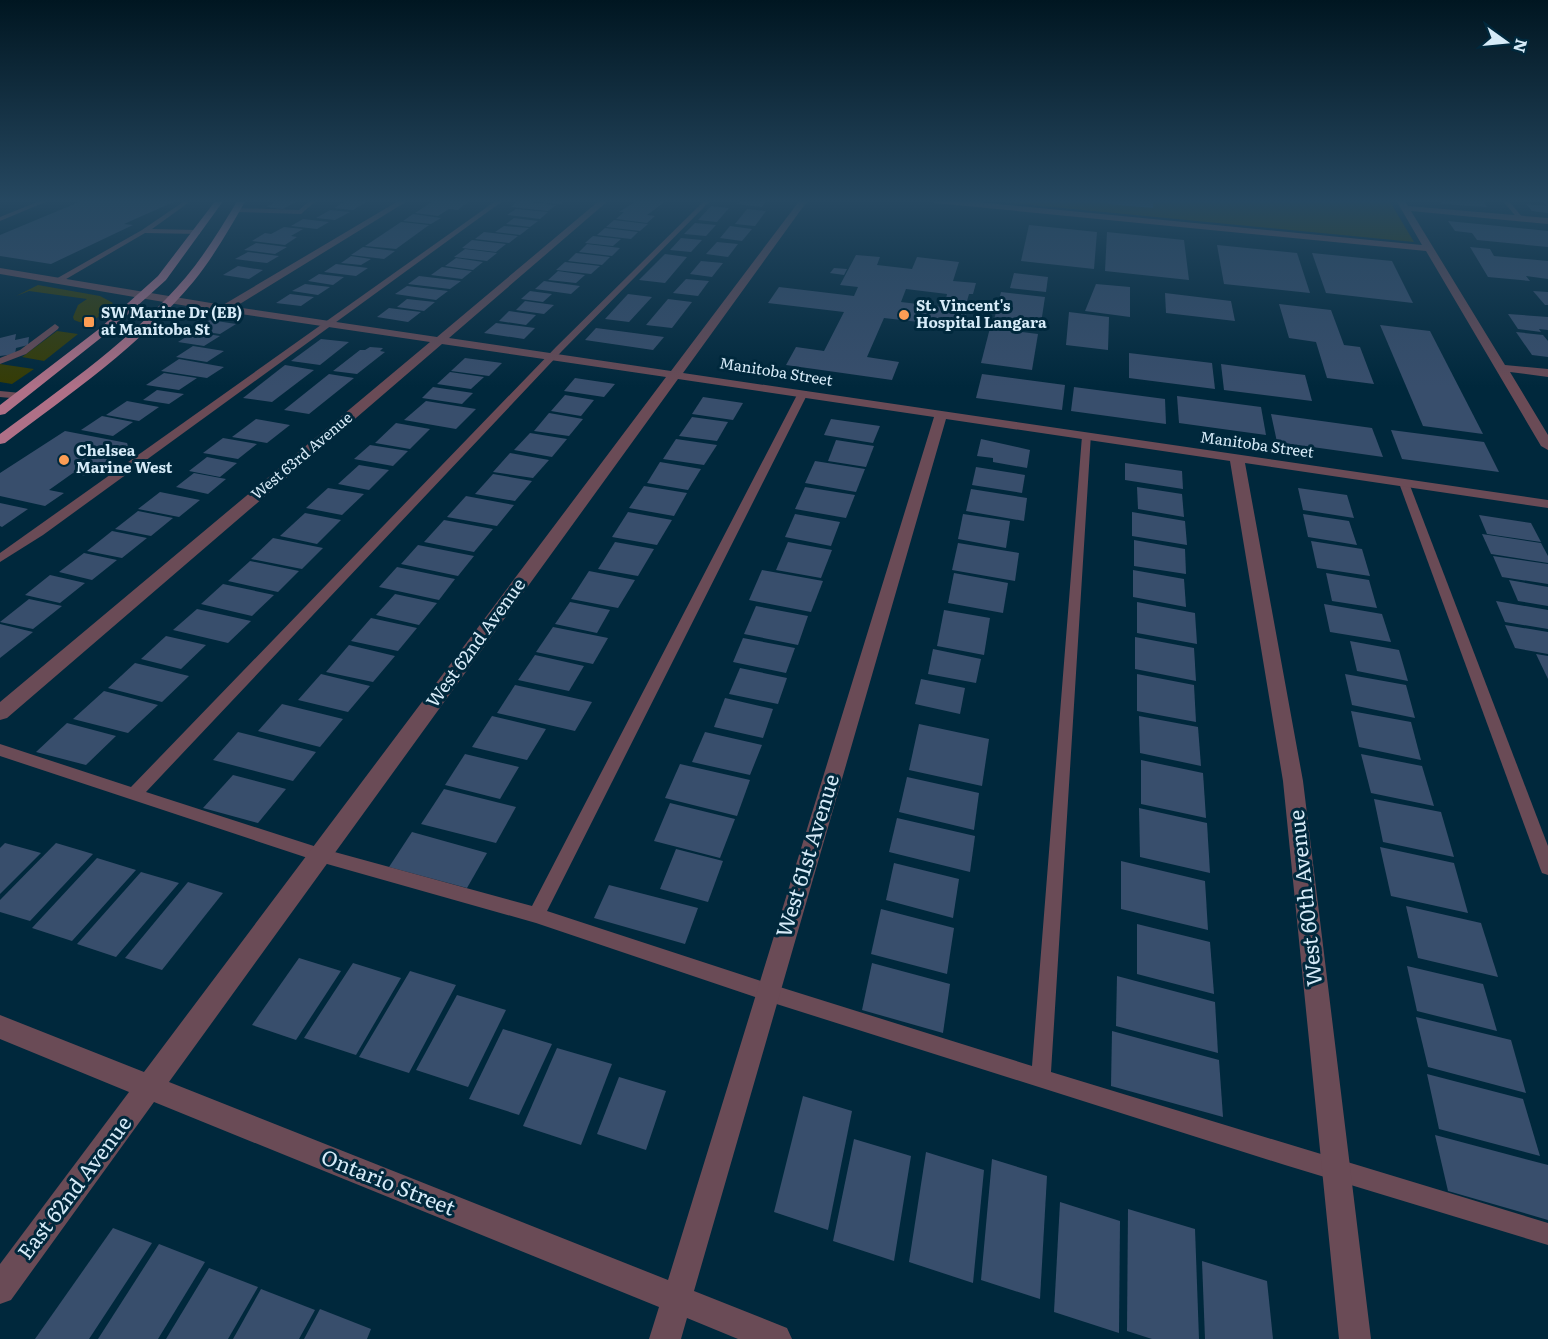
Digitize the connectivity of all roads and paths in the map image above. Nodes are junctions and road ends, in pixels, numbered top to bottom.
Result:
1 (89, 262) edge
2 (174, 262) edge
3 (202, 262) edge
4 (301, 262) edge
5 (413, 262) edge
6 (531, 262) edge
7 (646, 262) edge
8 (758, 262) edge
9 (1439, 262) edge
10 (3, 273) edge
11 (58, 280) junction
12 (144, 295) junction
13 (170, 300) junction
14 (226, 308) junction
15 (328, 323) junction
16 (55, 327) dead end
17 (440, 340) junction
18 (553, 356) junction
19 (0, 361) edge
20 (1502, 368) junction
21 (1548, 373) edge
22 (675, 374) junction
23 (803, 393) junction
24 (0, 394) edge
25 (21, 396) junction
26 (0, 411) edge
27 (941, 414) junction
28 (1087, 436) junction
29 (0, 440) edge
30 (1548, 446) edge
31 (1238, 459) junction
32 (1404, 483) junction
33 (1548, 504) edge
34 (0, 558) edge
35 (0, 713) edge
36 (0, 750) edge
37 (135, 793) junction
38 (320, 855) junction
39 (1548, 868) edge
40 (536, 915) junction
41 (767, 992) junction
42 (0, 1028) edge
43 (1041, 1077) junction
44 (149, 1088) junction
45 (1335, 1170) junction
46 (1548, 1234) edge
47 (0, 1289) edge
48 (676, 1299) junction
49 (665, 1339) edge
50 (776, 1339) edge
51 (1355, 1339) edge

1 - 11 lane
2 - 12 main road
3 - 13 main road
4 - 14 street
5 - 15 lane
6 - 17 street, West 63rd Avenue
7 - 18 lane
8 - 22 street, West 62nd Avenue
9 - 20 street
10 - 11 street, Manitoba Street
11 - 12 street, Manitoba Street
12 - 13 street, Manitoba Street
12 - 25 main road
13 - 14 street, Manitoba Street
13 - 29 main road
14 - 15 street, Manitoba Street
15 - 17 street, Manitoba Street
15 - 34 lane
16 - 19 lane
17 - 18 street, Manitoba Street
17 - 35 street, West 63rd Avenue
18 - 22 street, Manitoba Street
18 - 37 lane
20 - 21 street
20 - 30 street
22 - 23 street, Manitoba Street
22 - 38 street, West 62nd Avenue
23 - 27 street, Manitoba Street
23 - 40 lane
24 - 25 lane
25 - 26 main road
27 - 28 street, Manitoba Street
27 - 41 street, West 61st Avenue
28 - 31 street, Manitoba Street
28 - 43 lane
31 - 32 street, Manitoba Street
31 - 45 street, West 60th Avenue
32 - 33 street, Manitoba Street
32 - 39 lane
36 - 37 lane
37 - 38 lane
38 - 40 lane
38 - 44 street, West 62nd Avenue
40 - 41 lane
41 - 43 lane
41 - 48 street, West 61st Avenue
42 - 44 street, Ontario Street
43 - 45 lane
44 - 47 street, East 62nd Avenue
44 - 48 street, Ontario Street
45 - 46 lane
45 - 51 street, West 60th Avenue
48 - 49 street, West 61st Avenue
48 - 50 street, Ontario Street

